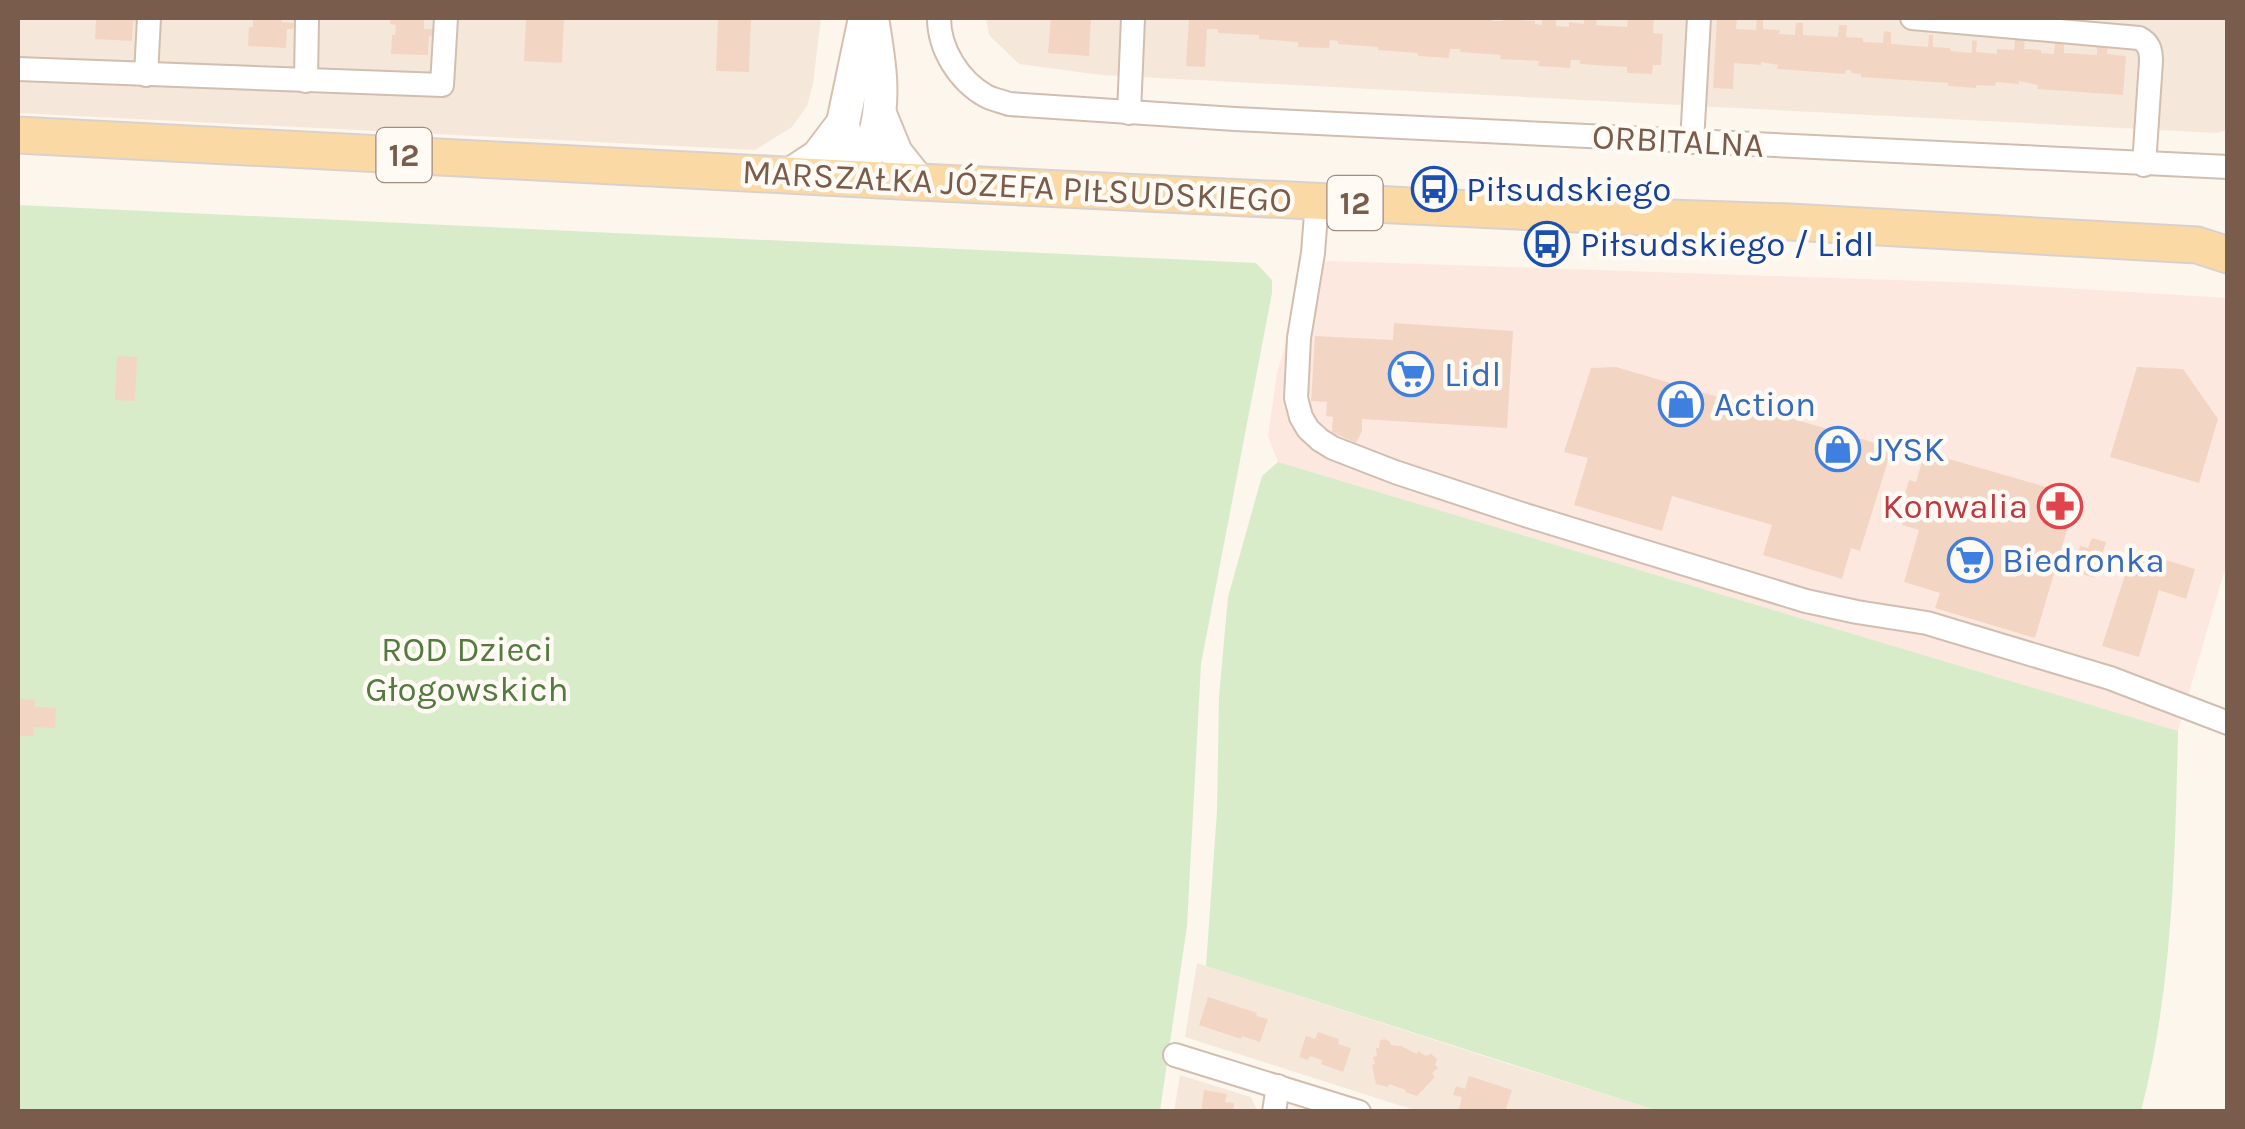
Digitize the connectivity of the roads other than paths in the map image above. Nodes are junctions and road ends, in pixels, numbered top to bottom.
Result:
1 (149, 18) edge
2 (308, 18) edge
3 (446, 18) edge
4 (868, 18) edge
5 (939, 18) edge
6 (1133, 18) edge
7 (1699, 18) edge
8 (1912, 18) edge
9 (18, 69) edge
10 (146, 75) junction
11 (306, 81) junction
12 (1129, 112) junction
13 (880, 114) junction
14 (842, 123) junction
15 (18, 135) edge
16 (1692, 142) junction
17 (2144, 165) junction
18 (2228, 168) edge
19 (791, 174) junction
20 (856, 178) junction
21 (919, 182) junction
22 (1316, 202) junction
23 (2217, 245) edge
24 (2227, 721) edge
25 (1176, 1055) dead end
26 (1278, 1086) junction
27 (1274, 1112) edge
28 (1359, 1112) edge

1 - 10 street
2 - 11 street
3 - 11 street
4 - 13 street
4 - 14 street
5 - 12 street, ORBITALNA
6 - 12 street
7 - 16 street
8 - 17 street
9 - 10 street
10 - 11 street
12 - 16 street, ORBITALNA
13 - 20 street
13 - 21 street
14 - 19 street
14 - 20 street
15 - 19 main road, MARSZAŁKA JÓZEFA PIŁSUDSKIEGO / 12
16 - 17 street, ORBITALNA
17 - 18 street, ORBITALNA
19 - 20 main road, MARSZAŁKA JÓZEFA PIŁSUDSKIEGO / 12
20 - 21 main road, MARSZAŁKA JÓZEFA PIŁSUDSKIEGO / 12
21 - 22 main road, MARSZAŁKA JÓZEFA PIŁSUDSKIEGO / 12
22 - 23 main road, MARSZAŁKA JÓZEFA PIŁSUDSKIEGO / 12
22 - 24 street
25 - 26 street
26 - 27 street
26 - 28 street

